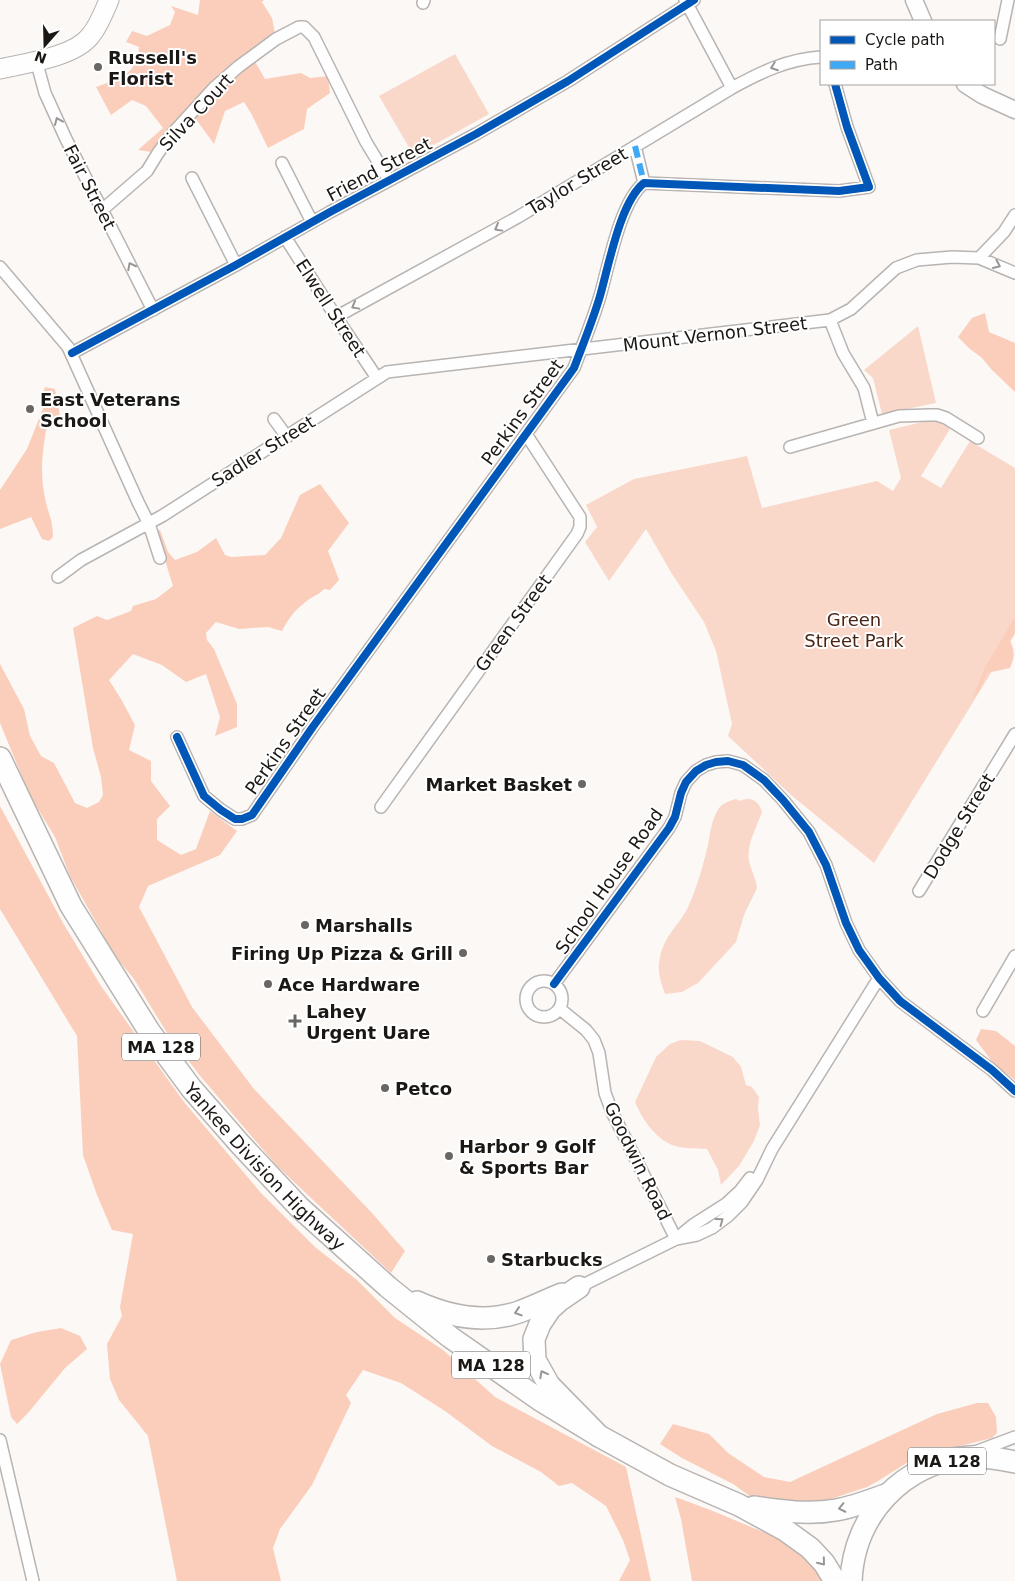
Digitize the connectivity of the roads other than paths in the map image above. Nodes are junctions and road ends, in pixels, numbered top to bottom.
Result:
1 (109, 0) edge
2 (914, 0) edge
3 (1008, 0) edge
4 (689, 2) edge
5 (923, 20) edge
6 (1000, 39) dead end
7 (820, 57) edge
8 (36, 60) junction
9 (0, 69) edge
10 (834, 85) edge
11 (967, 85) edge
12 (732, 88) junction
13 (1015, 110) edge
14 (635, 146) junction
15 (282, 163) dead end
16 (192, 178) dead end
17 (389, 180) junction
18 (644, 182) junction
19 (102, 210) junction
20 (1015, 215) edge
21 (312, 222) junction
22 (285, 237) junction
23 (979, 258) junction
24 (236, 265) junction
25 (0, 267) edge
26 (1015, 273) edge
27 (153, 310) junction
28 (336, 318) junction
29 (830, 320) junction
30 (581, 350) junction
31 (72, 354) junction
32 (377, 378) junction
33 (274, 419) dead end
34 (873, 423) junction
35 (526, 434) junction
36 (287, 437) junction
37 (978, 438) dead end
38 (790, 447) dead end
39 (149, 524) junction
40 (160, 558) dead end
41 (58, 577) dead end
42 (177, 738) dead end
43 (1014, 738) edge
44 (0, 758) edge
45 (381, 807) dead end
46 (920, 891) dead end
47 (1015, 956) edge
48 (879, 978) junction
49 (554, 984) junction
50 (560, 1009) junction
51 (983, 1011) dead end
52 (1015, 1091) edge
53 (676, 1239) junction
54 (388, 1287) junction
55 (579, 1287) junction
56 (599, 1436) junction
57 (1015, 1437) edge
58 (0, 1440) edge
59 (951, 1460) junction
60 (1015, 1462) edge
61 (888, 1494) junction
62 (739, 1505) junction
63 (33, 1581) edge
64 (835, 1581) edge
65 (851, 1581) edge

1 - 8 main road
2 - 5 street
3 - 6 street
4 - 12 street
4 - 17 street, Friend Street
7 -> 12 street, Taylor Street
8 - 9 main road
19 -> 8 street, Fair Street
10 - 18 street
11 - 13 street
12 - 14 street, Taylor Street
14 - 18 street
14 -> 28 street, Taylor Street
15 - 21 street
16 - 24 street
17 - 19 street, Silva Court
17 - 21 street, Friend Street
18 - 30 street, Perkins Street
27 -> 19 street, Fair Street
20 - 23 street
21 - 22 street, Friend Street
22 - 24 street, Friend Street
22 - 28 street, Elwell Street
23 -> 26 street
23 - 29 street, Mount Vernon Street
24 - 27 street, Friend Street
25 - 31 street
27 - 31 street, Friend Street
28 - 32 street, Elwell Street
29 - 30 street, Mount Vernon Street
29 - 34 street
30 - 32 street, Mount Vernon Street
30 - 35 street, Perkins Street
31 - 39 street
32 - 36 street, Sadler Street
33 - 36 street
34 - 37 street
34 - 38 street
35 - 42 street, Perkins Street
35 - 45 street, Green Street
36 - 39 street, Sadler Street
39 - 40 street
39 - 41 street, Sadler Street
43 - 46 street, Dodge Street
44 - 54 highway, Yankee Division Highway / MA 128
47 - 51 street
48 - 49 street, School House Road
48 - 52 street, School House Road
48 - 53 street
49 - 50 street
49 - 50 street
50 - 53 street, Goodwin Road
53 - 55 street
55 -> 54 highway
54 - 56 highway, Yankee Division Highway / MA 128
56 -> 55 highway
56 - 62 highway, MA 128
57 - 59 street
58 - 63 street
59 - 60 highway, MA 128
59 - 61 highway, MA 128
61 -> 62 highway, MA 128
61 - 65 highway
62 -> 64 highway, MA 128

